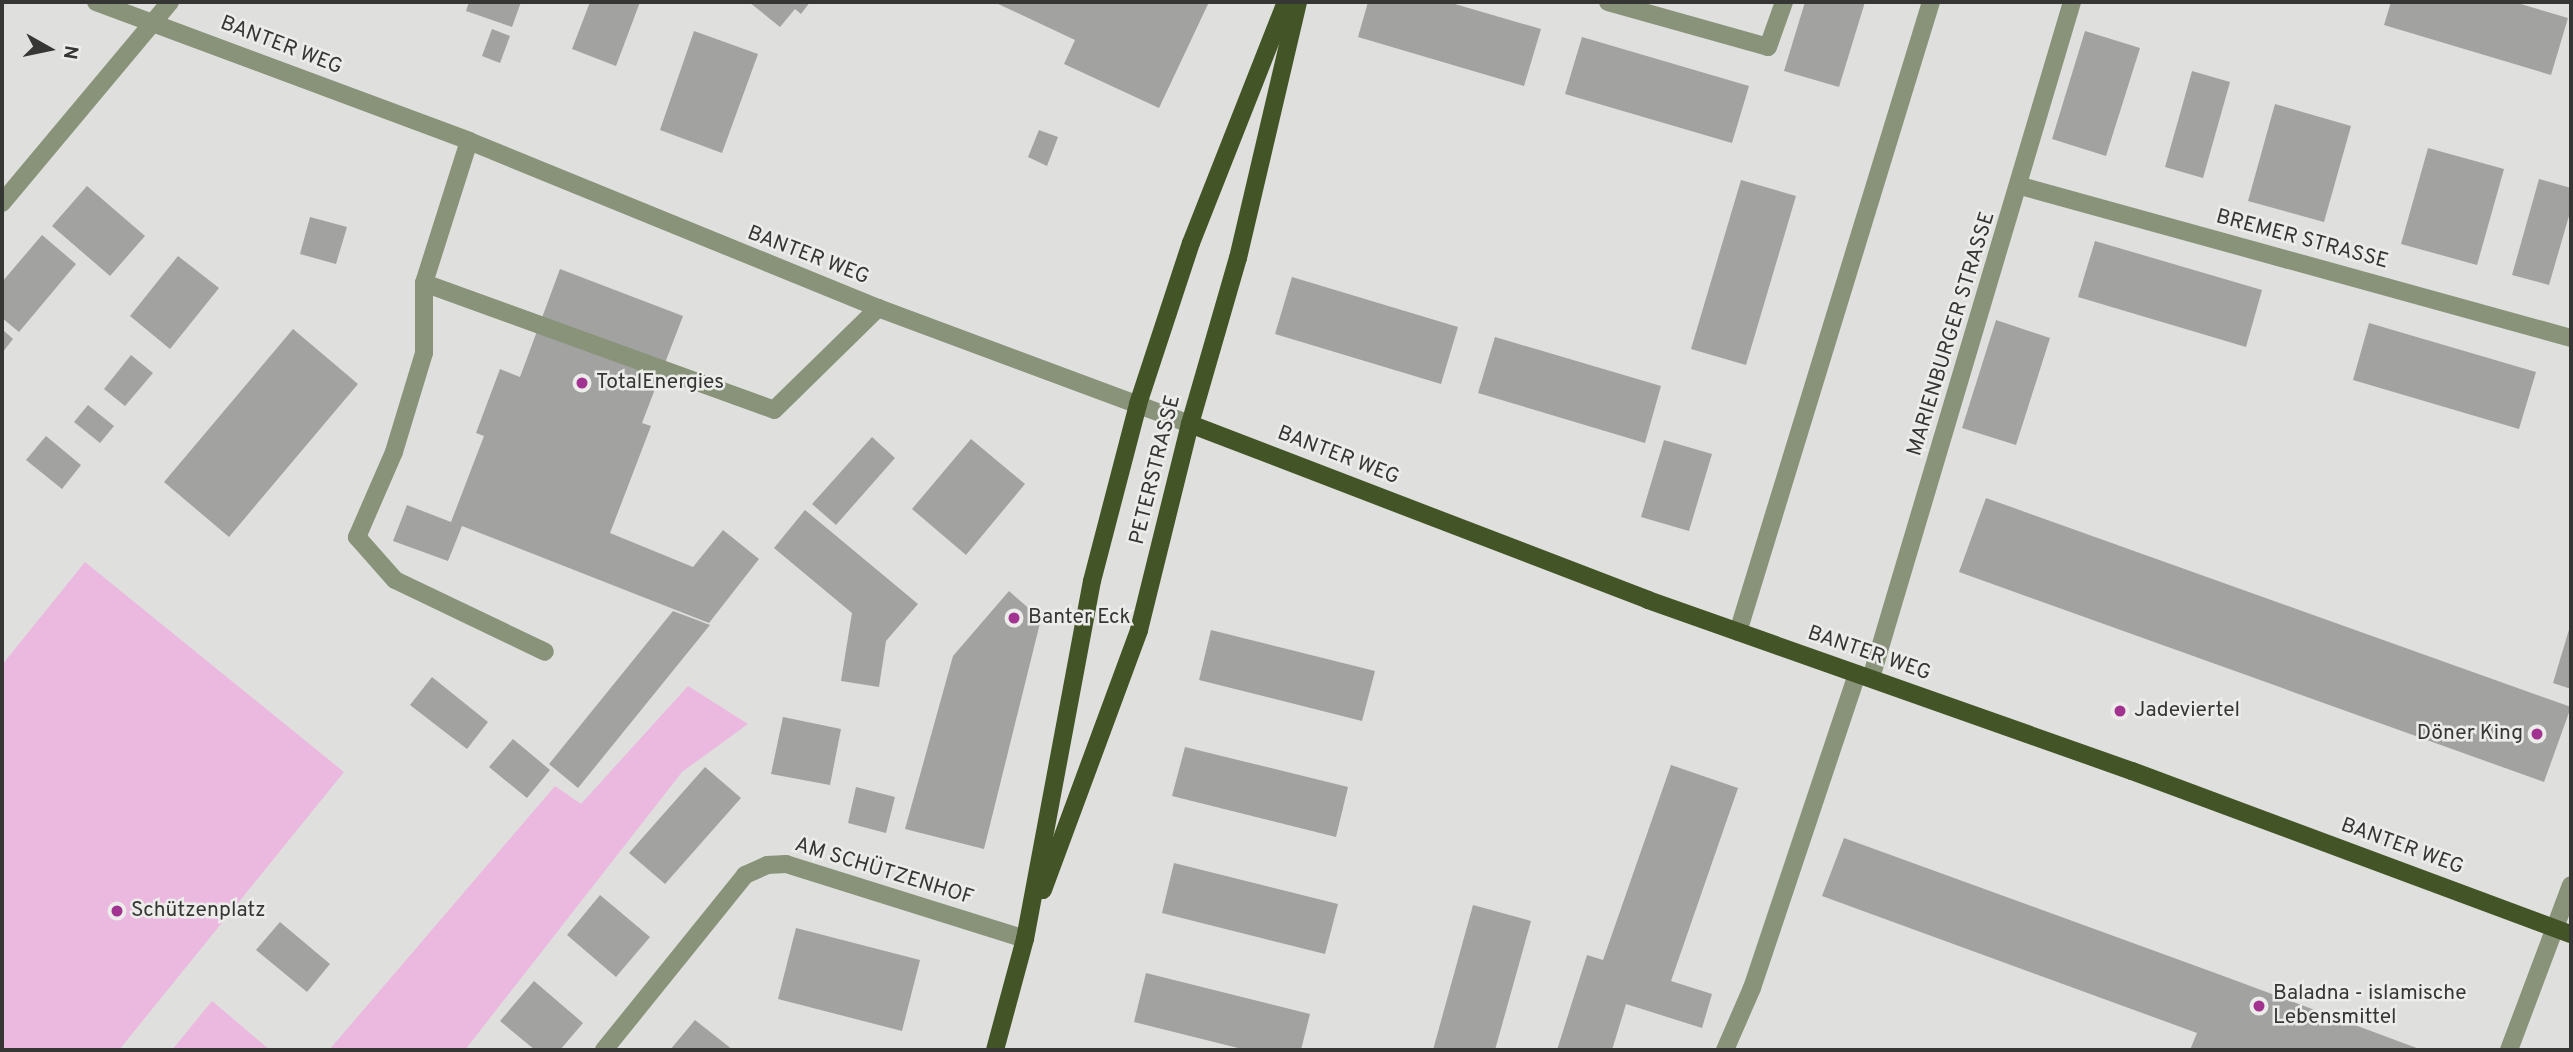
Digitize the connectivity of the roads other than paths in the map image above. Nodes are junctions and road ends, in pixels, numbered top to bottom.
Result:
1 (96, 2) edge
2 (170, 2) edge
3 (1286, 2) edge
4 (1298, 2) edge
5 (1608, 2) edge
6 (1783, 2) edge
7 (1931, 2) edge
8 (2072, 2) edge
9 (154, 22) junction
10 (469, 141) junction
11 (2021, 186) junction
12 (2, 203) edge
13 (424, 284) junction
14 (878, 309) junction
15 (2571, 338) edge
16 (1138, 404) junction
17 (1190, 424) junction
18 (1738, 632) junction
19 (545, 652) dead end
20 (1864, 676) junction
21 (2571, 885) edge
22 (2553, 927) junction
23 (2571, 934) edge
24 (1025, 939) junction
25 (604, 1050) edge
26 (995, 1050) edge
27 (1725, 1050) edge
28 (2508, 1050) edge

1 - 9 street, BANTER WEG
2 - 9 street
3 - 16 main road, PETERSTRASSE
4 - 17 main road, PETERSTRASSE
5 - 6 street
7 - 18 street
8 - 11 street, MARIENBURGER STRASSE
9 - 10 street, BANTER WEG
9 - 12 street
10 - 13 street
10 - 14 street, BANTER WEG
11 - 15 street, BREMER STRASSE
11 - 20 street, MARIENBURGER STRASSE
13 - 14 street
13 - 19 street
14 - 16 street, BANTER WEG
16 - 17 street, BANTER WEG
16 - 24 main road, PETERSTRASSE
17 - 18 main road, BANTER WEG
17 - 24 main road, PETERSTRASSE
18 - 20 main road, BANTER WEG
20 - 22 main road, BANTER WEG
20 - 27 street, MARIENBURGER STRASSE
21 - 22 street
22 - 23 main road, BANTER WEG
22 - 28 street
24 - 25 street, AM SCHÜTZENHOF
24 - 26 main road, PETERSTRASSE

